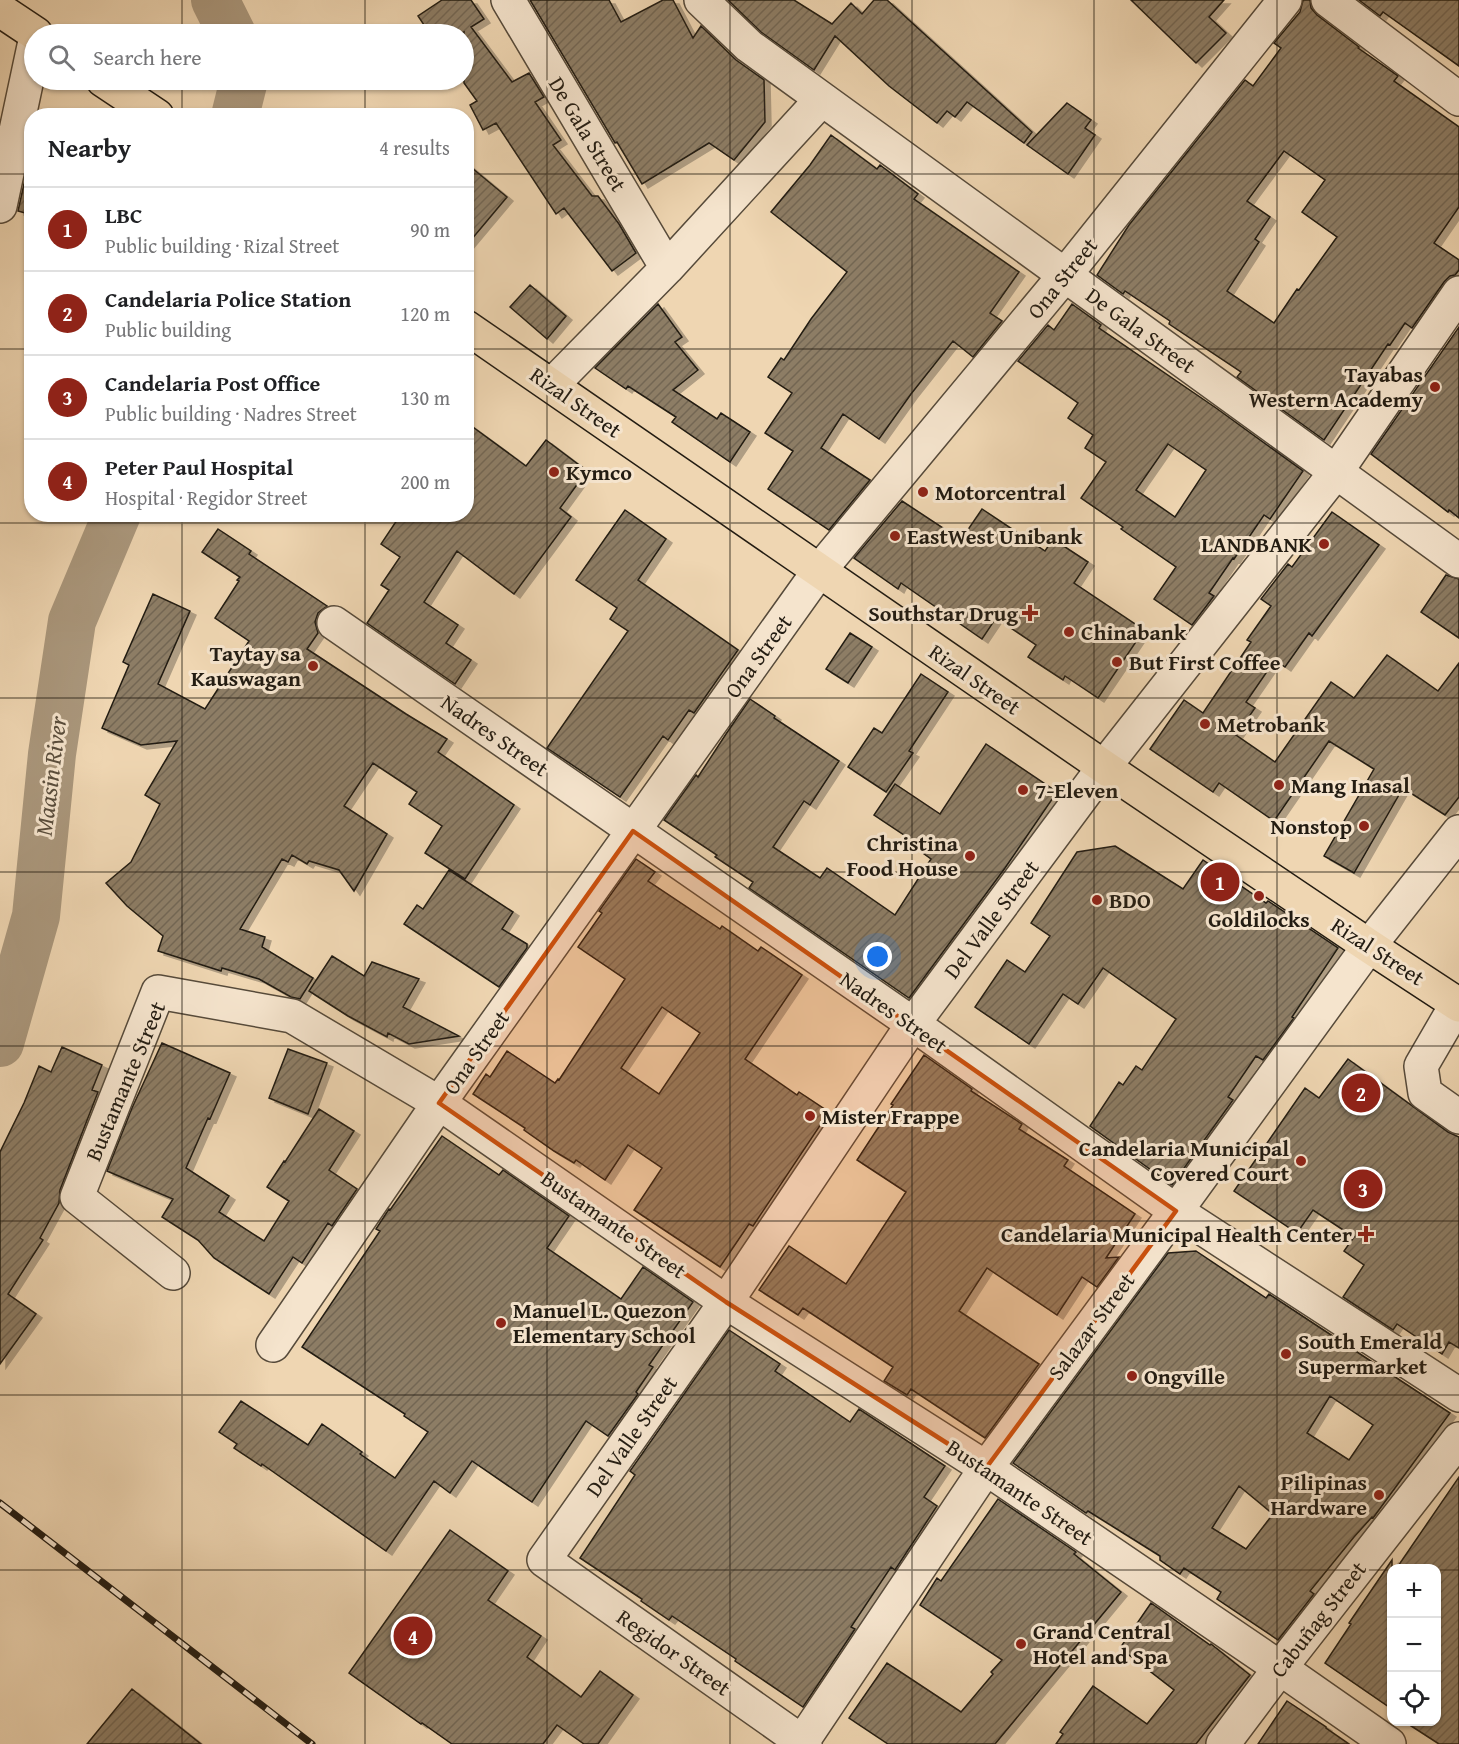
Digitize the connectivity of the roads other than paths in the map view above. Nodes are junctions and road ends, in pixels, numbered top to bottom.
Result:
1 (508, 0) edge
2 (701, 0) edge
3 (1285, 0) edge
4 (1328, 0) edge
5 (0, 10) edge
6 (24, 26) edge
7 (25, 90) edge
8 (118, 90) edge
9 (822, 99) junction
10 (1459, 99) edge
11 (145, 108) edge
12 (0, 206) edge
13 (667, 268) junction
14 (1065, 275) junction
15 (1459, 293) edge
16 (474, 332) edge
17 (552, 385) junction
18 (1336, 472) junction
19 (1459, 561) edge
20 (819, 571) junction
21 (334, 623) dead end
22 (1104, 768) junction
23 (633, 831) junction
24 (1459, 832) edge
25 (1369, 946) junction
26 (1458, 1004) edge
27 (913, 1024) junction
28 (439, 1103) junction
29 (1459, 1116) edge
30 (1176, 1211) junction
31 (173, 1273) dead end
32 (726, 1302) junction
33 (273, 1345) dead end
34 (1459, 1395) edge
35 (1459, 1439) edge
36 (986, 1468) junction
37 (544, 1560) joint
38 (1280, 1668) junction
39 (803, 1743) edge
40 (1223, 1744) edge
41 (1389, 1744) edge

1 - 13 street, De Gala Street
2 - 9 street, De Gala Street
3 - 14 street, Ona Street
4 - 10 street
5 - 6 main road
7 - 12 street
8 - 11 main road
9 - 13 street
9 - 14 street, De Gala Street
13 - 17 street
14 - 18 street, De Gala Street
14 - 20 street, Ona Street
15 - 18 street, Del Valle Street
16 - 17 main road, Rizal Street
17 - 20 main road, Rizal Street
18 - 19 street, De Gala Street
18 - 22 street, Del Valle Street
20 - 22 main road, Rizal Street
20 - 23 street, Ona Street
21 - 23 street, Nadres Street
22 - 25 main road, Rizal Street
22 - 27 street, Del Valle Street
23 - 27 street, Nadres Street
23 - 28 street, Ona Street
24 - 25 street, Salazar Street
25 - 26 main road, Rizal Street
25 - 30 street, Salazar Street
26 - 29 street
27 - 30 street, Nadres Street
27 - 32 street, Del Valle Street
28 - 31 street, Bustamante Street
28 - 32 street, Bustamante Street
28 - 33 street, Ona Street
30 - 34 street, Nadres Street
30 - 36 street, Salazar Street
32 - 36 street, Bustamante Street
32 - 37 street, Del Valle Street
35 - 38 street, Cabuñag Street
36 - 38 street, Bustamante Street
36 - 39 street, Salazar Street
37 - 39 street, Regidor Street
38 - 40 street, Cabuñag Street
38 - 41 street, Bustamante Street

